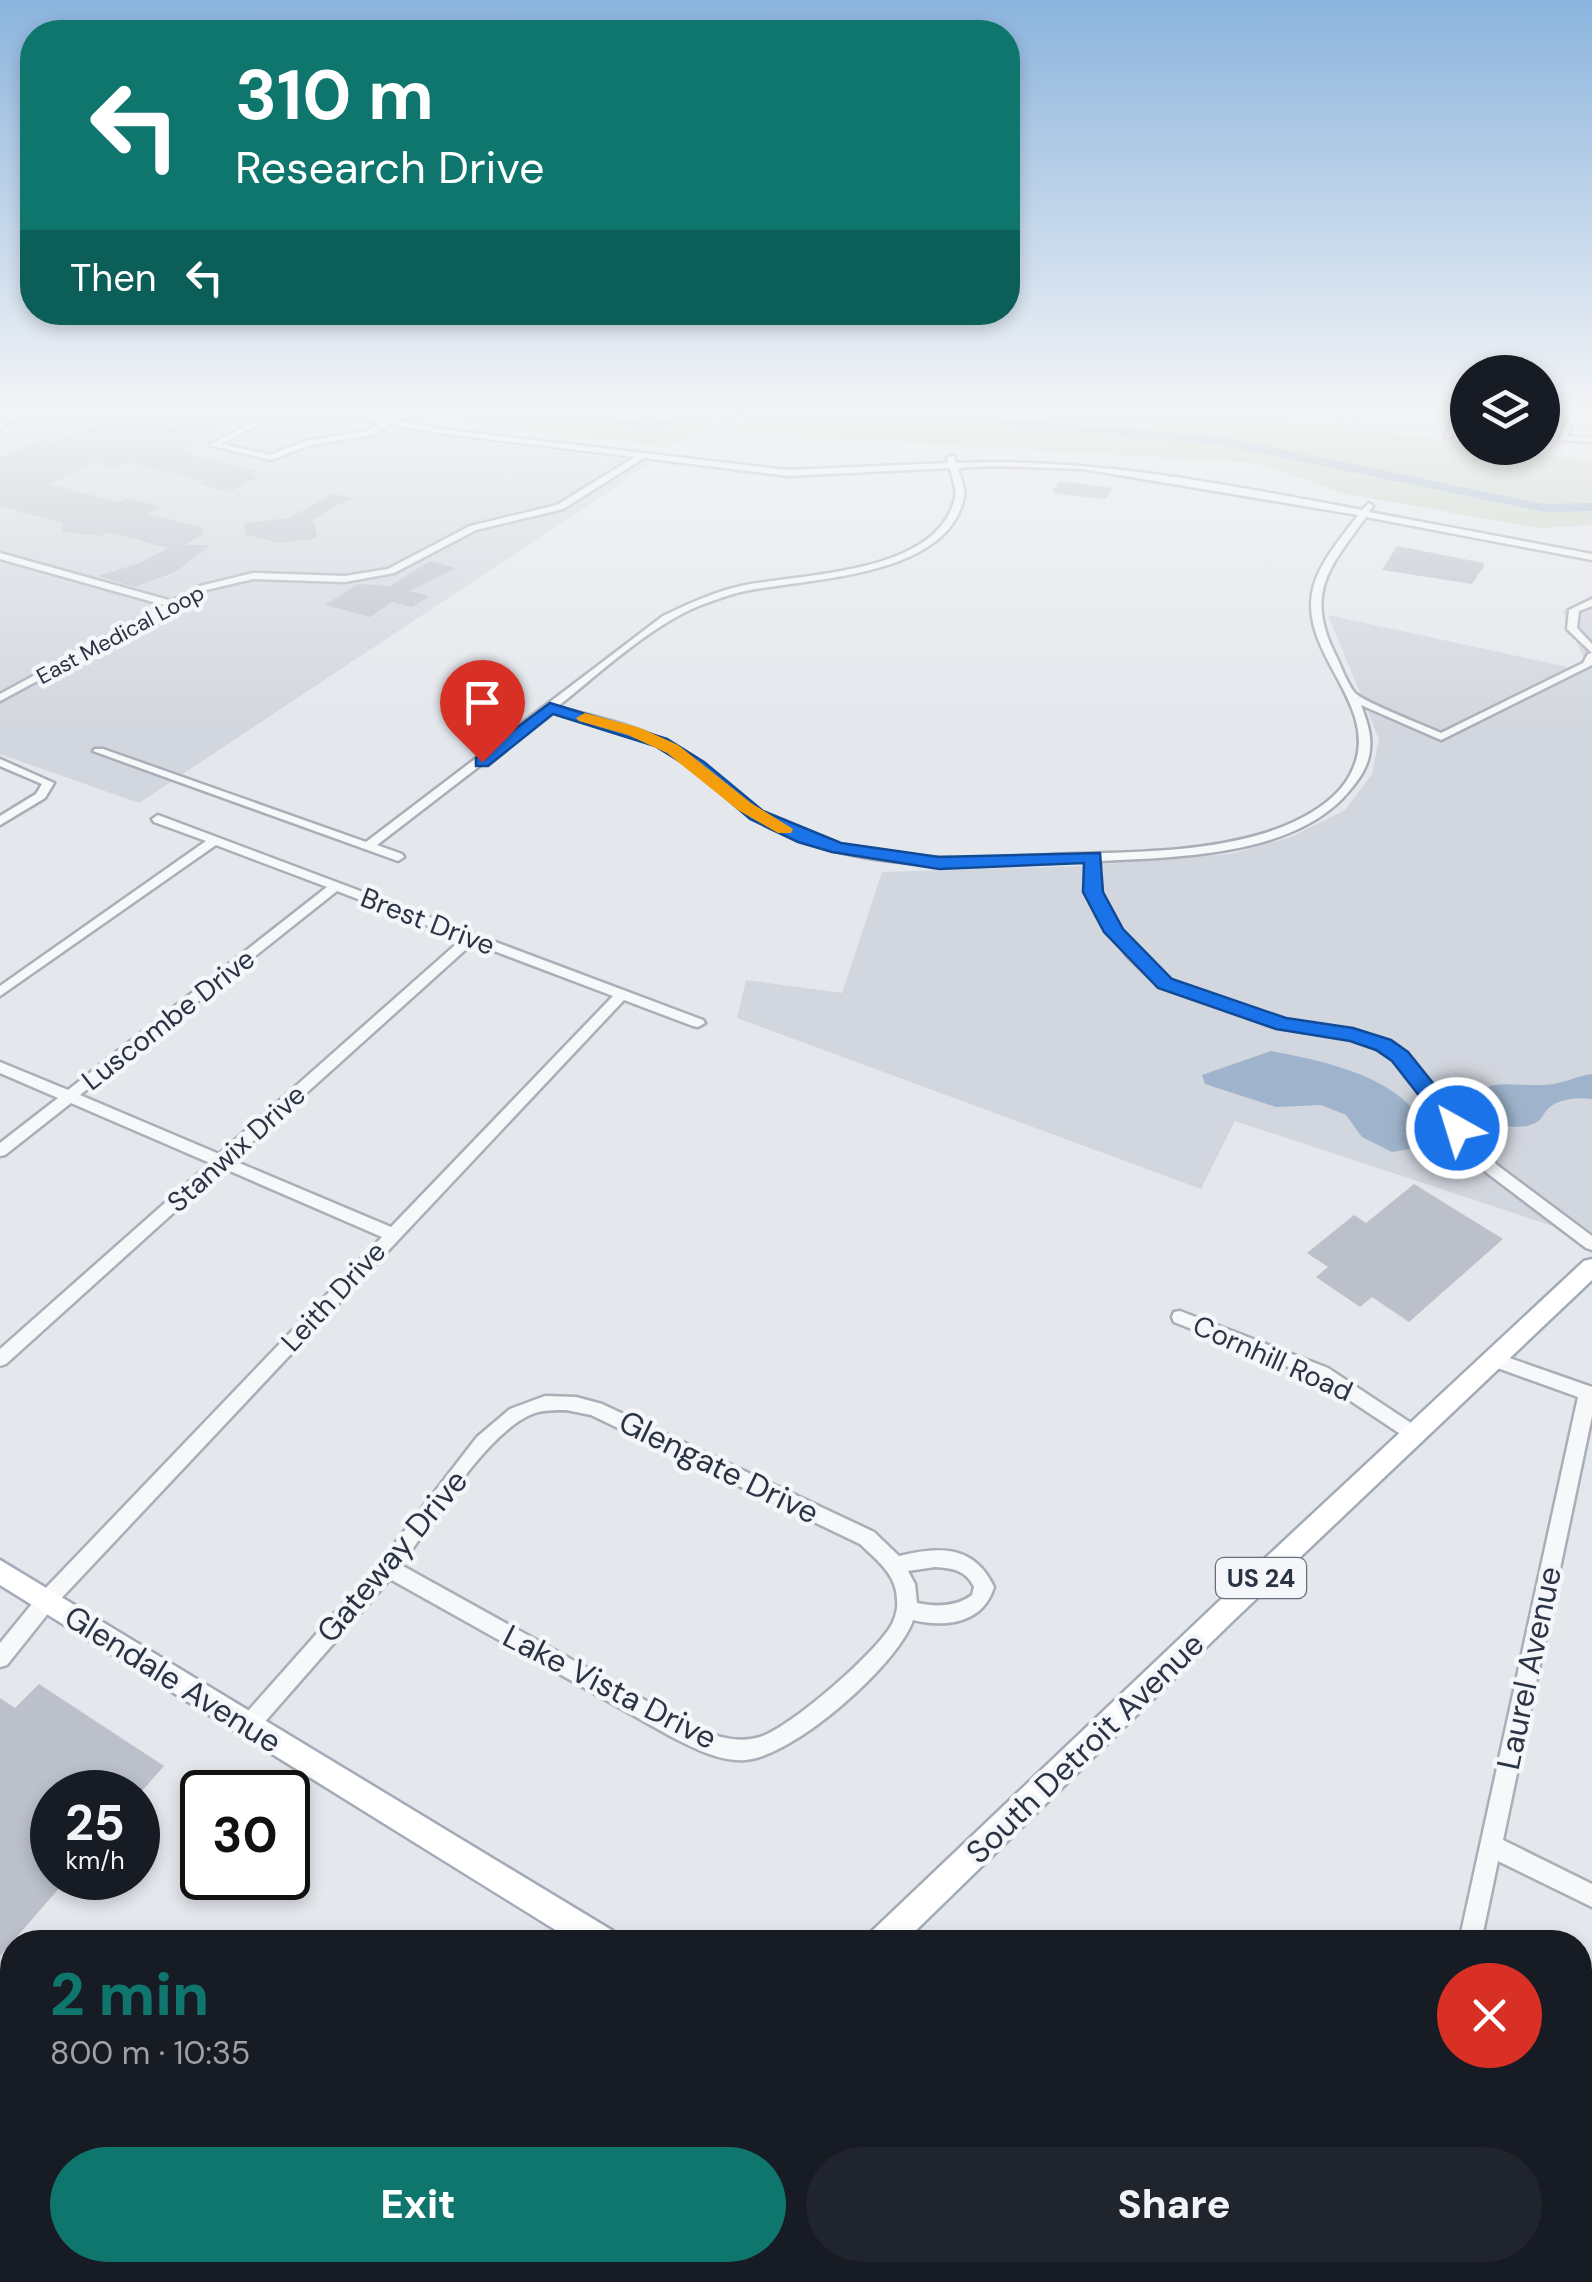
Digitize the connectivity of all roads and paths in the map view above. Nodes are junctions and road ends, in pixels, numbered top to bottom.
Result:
1 (519, 517) edge
2 (953, 517) edge
3 (1361, 517) edge
4 (1399, 517) edge
5 (1405, 517) edge
6 (1592, 553) edge
7 (0, 556) edge
8 (1592, 602) edge
9 (172, 604) junction
10 (1591, 657) edge
11 (1351, 696) junction
12 (0, 698) edge
13 (550, 708) junction
14 (99, 750) dead end
15 (0, 762) edge
16 (158, 819) dead end
17 (0, 822) edge
18 (215, 840) junction
19 (373, 848) junction
20 (398, 857) dead end
21 (1094, 857) junction
22 (336, 886) junction
23 (472, 937) junction
24 (0, 992) edge
25 (621, 994) junction
26 (698, 1023) dead end
27 (0, 1067) edge
28 (70, 1096) junction
29 (0, 1151) edge
30 (220, 1162) junction
31 (391, 1234) junction
32 (1592, 1244) edge
33 (1592, 1266) edge
34 (1180, 1318) dead end
35 (0, 1360) edge
36 (1495, 1360) junction
37 (1590, 1394) edge
38 (547, 1402) joint
39 (1414, 1434) junction
40 (890, 1558) junction
41 (388, 1568) junction
42 (0, 1571) edge
43 (47, 1600) junction
44 (906, 1609) junction
45 (0, 1658) edge
46 (248, 1726) junction
47 (1491, 1846) junction
48 (1592, 1896) edge
49 (582, 1930) edge
50 (896, 1930) edge
51 (1473, 1930) edge

1 - 9 street, East Medical Loop
2 - 13 street
3 - 11 street
4 - 6 street
5 - 6 street
7 - 9 street
8 - 10 street
9 - 12 street, East Medical Loop
10 - 11 street
11 - 21 street
13 - 19 street
13 - 21 street
14 - 19 street
15 - 17 street
16 - 18 street, Brest Drive
18 - 22 street, Brest Drive
18 - 24 street
19 - 20 street
21 - 32 street
22 - 23 street, Brest Drive
22 - 28 street, Luscombe Drive
23 - 25 street, Brest Drive
23 - 30 street, Stanwix Drive
25 - 26 street, Brest Drive
25 - 31 street, Leith Drive
27 - 28 street
28 - 29 street, Luscombe Drive
28 - 30 street
30 - 31 street
30 - 35 street, Stanwix Drive
31 - 43 street, Leith Drive
33 - 36 main road, South Detroit Avenue / US 24
34 - 39 street, Cornhill Road
36 - 37 street
36 - 39 main road, South Detroit Avenue / US 24
37 - 47 street, Laurel Avenue
38 - 40 street, Glengate Drive
38 - 41 street, Gateway Drive
39 - 50 main road, South Detroit Avenue / US 24
40 - 44 street
40 - 44 street
41 - 44 street, Lake Vista Drive
41 - 46 street, Gateway Drive
42 - 43 main road, Glendale Avenue
43 - 45 street, Leith Drive
43 - 46 main road, Glendale Avenue
46 - 49 main road, Glendale Avenue
47 - 48 street
47 - 51 street, Laurel Avenue

